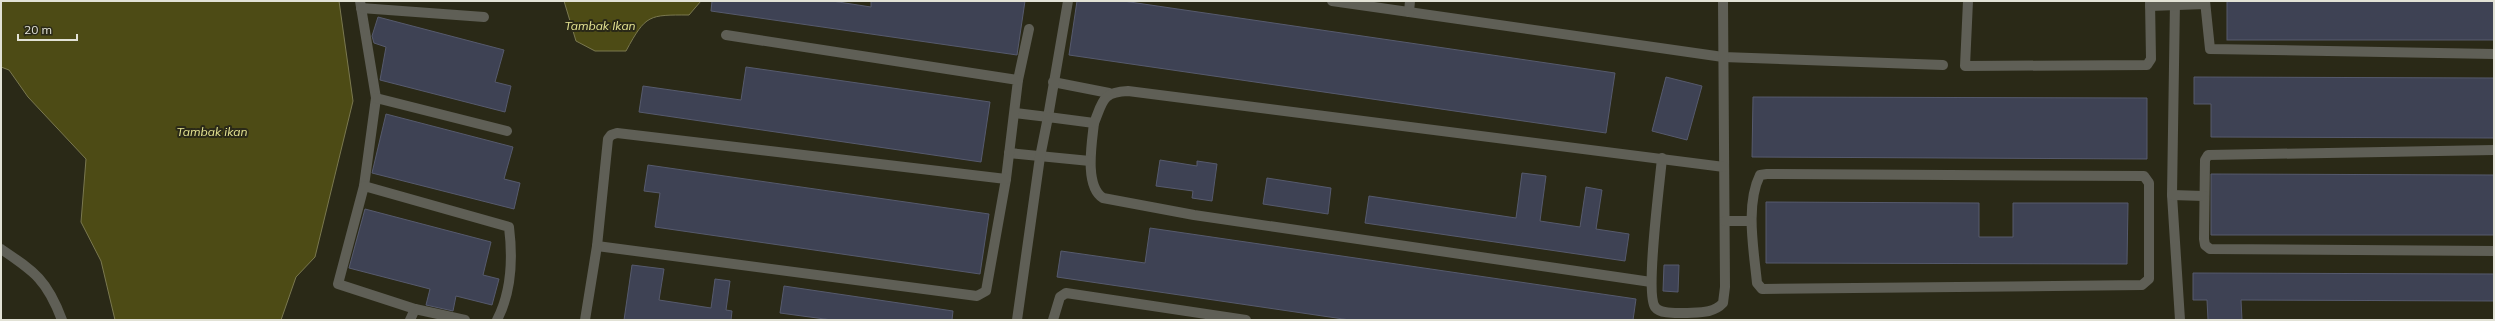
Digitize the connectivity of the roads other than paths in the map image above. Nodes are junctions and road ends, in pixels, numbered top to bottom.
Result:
1 (1068, 1) edge
2 (1332, 1) edge
3 (1410, 1) edge
4 (1724, 1) edge
5 (1968, 1) edge
6 (2174, 2) edge
7 (2205, 2) edge
8 (2150, 3) edge
9 (361, 4) edge
10 (1409, 12) junction
11 (484, 17) dead end
12 (1029, 29) dead end
13 (726, 34) dead end
14 (2494, 54) edge
15 (1723, 57) junction
16 (1943, 65) dead end
17 (1018, 80) junction
18 (1053, 82) junction
19 (1109, 93) junction
20 (376, 98) junction
21 (1015, 113) junction
22 (1048, 117) junction
23 (1094, 123) junction
24 (507, 131) dead end
25 (2494, 150) edge
26 (1009, 153) junction
27 (1040, 157) junction
28 (1662, 158) junction
29 (1090, 161) junction
30 (1724, 167) junction
31 (1006, 179) junction
32 (364, 186) junction
33 (2172, 195) junction
34 (2204, 196) junction
35 (1725, 221) junction
36 (1751, 221) junction
37 (597, 246) junction
38 (1, 249) edge
39 (2494, 252) edge
40 (1651, 282) junction
41 (415, 309) junction
42 (1679, 317) edge
43 (62, 320) edge
44 (410, 320) edge
45 (465, 320) edge
46 (497, 320) edge
47 (585, 320) edge
48 (1017, 320) edge
49 (1053, 320) edge
50 (1246, 320) edge
51 (2180, 320) edge

1 - 18 street
2 - 10 street
3 - 10 street
4 - 15 street
5 - 8 street
6 - 7 street
6 - 8 street
6 - 33 street
7 - 14 street
9 - 11 street
9 - 20 street
10 - 15 street
12 - 17 street
13 - 17 street
15 - 16 street
15 - 30 street
17 - 21 street
18 - 19 street
18 - 22 street
19 - 23 street
19 - 28 street
20 - 24 street
20 - 32 street
21 - 22 street
21 - 26 street
22 - 23 street
22 - 27 street
23 - 29 street
25 - 34 street
26 - 27 street
26 - 31 street
27 - 29 street
27 - 48 street
28 - 30 street
28 - 40 street
29 - 40 street
30 - 35 street
31 - 37 street
31 - 37 street
32 - 41 street
32 - 46 street
33 - 34 street
33 - 51 street
34 - 39 street
35 - 36 street
35 - 42 street
36 - 36 street
37 - 47 street
38 - 43 street
40 - 42 street
41 - 44 street
41 - 45 street
49 - 50 street

